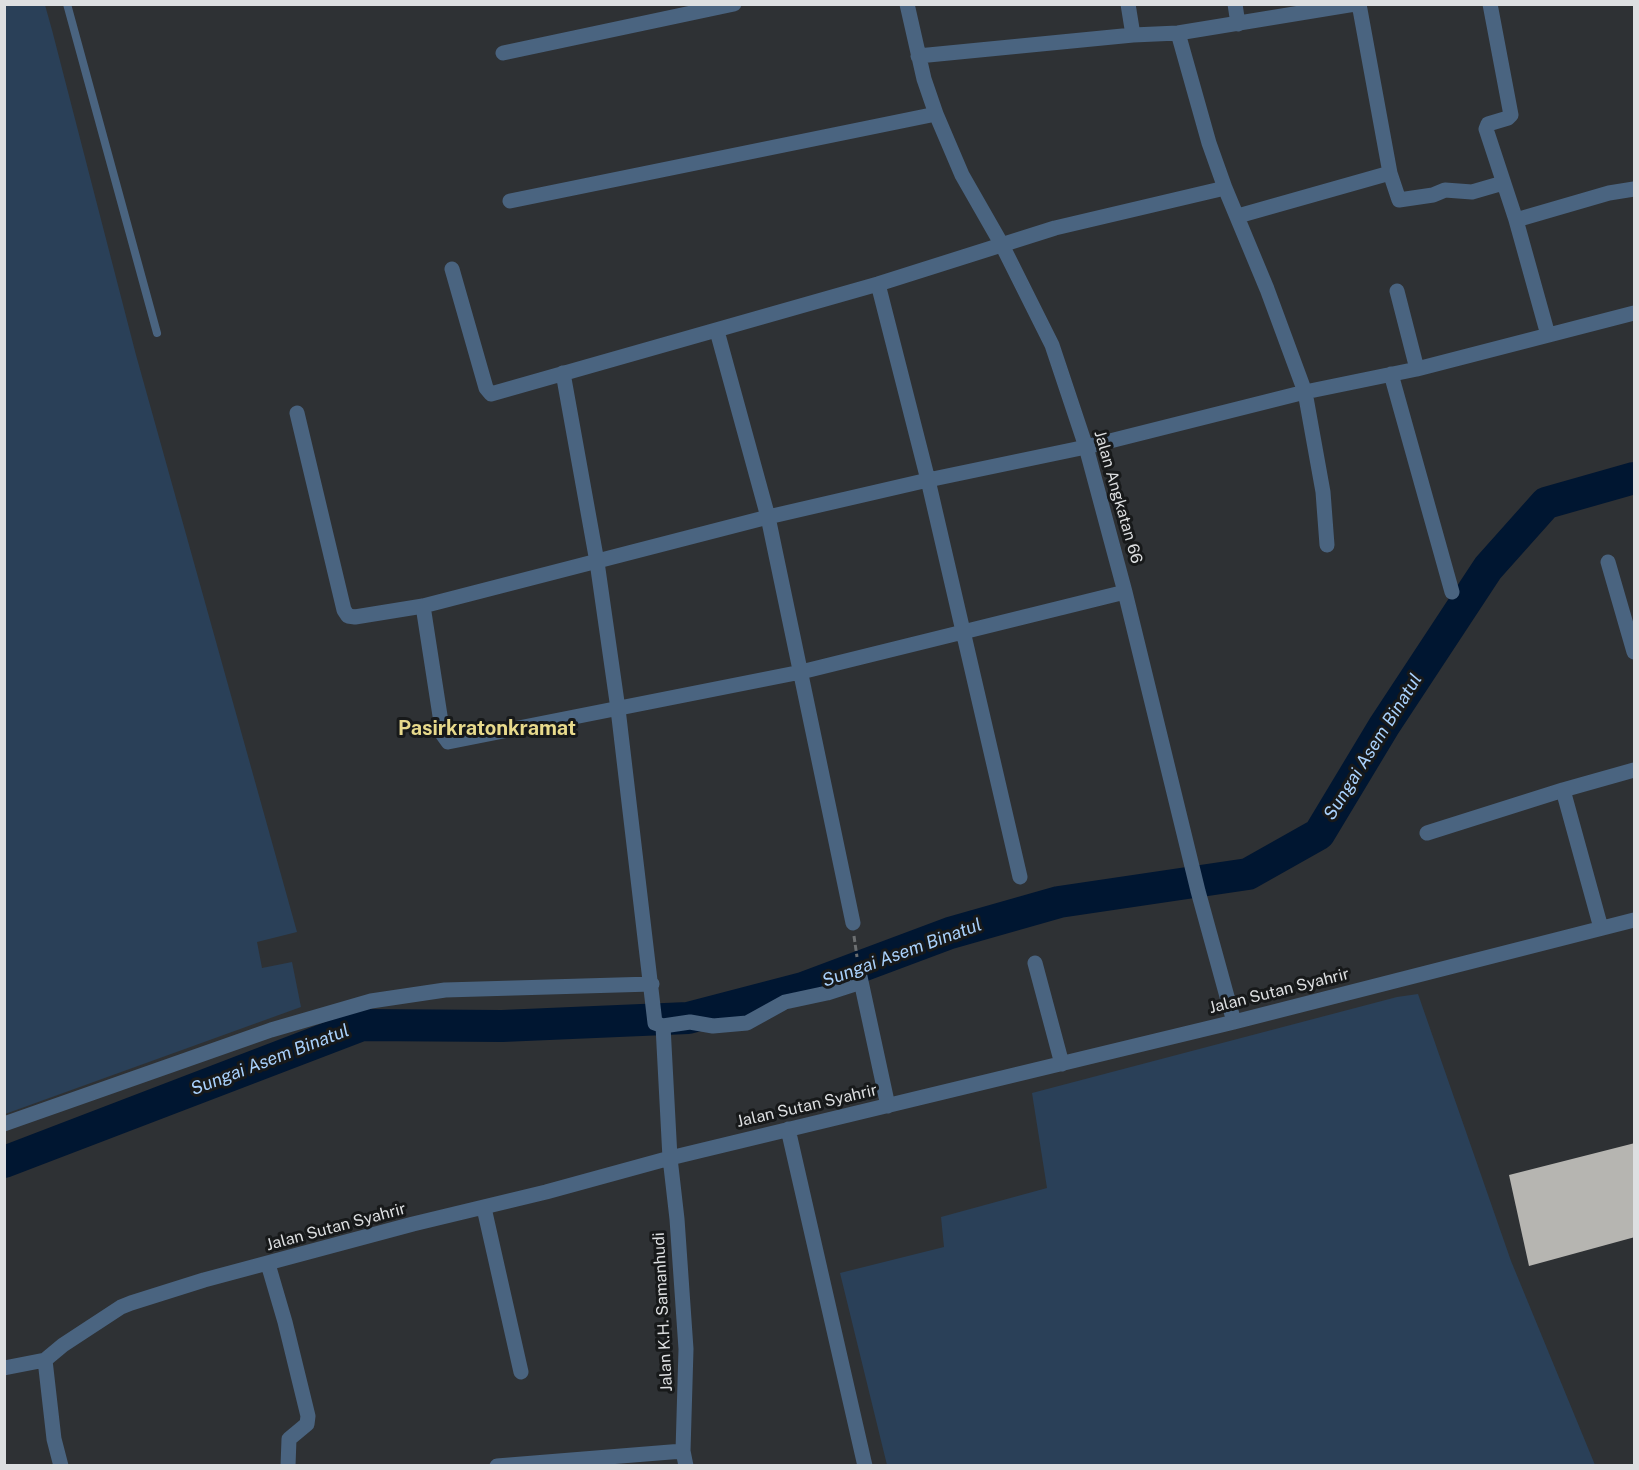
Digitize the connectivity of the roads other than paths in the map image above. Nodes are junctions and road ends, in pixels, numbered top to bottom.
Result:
1 (67, 4) edge
2 (734, 4) edge
3 (907, 4) edge
4 (1128, 4) edge
5 (1235, 4) edge
6 (1357, 4) edge
7 (1490, 4) edge
8 (1238, 24) junction
9 (1178, 33) junction
10 (1133, 35) junction
11 (503, 53) dead end
12 (918, 56) junction
13 (936, 114) junction
14 (1390, 173) junction
15 (1503, 183) junction
16 (1225, 188) junction
17 (1635, 189) edge
18 (510, 201) dead end
19 (1238, 216) junction
20 (1516, 220) junction
21 (1002, 244) junction
22 (452, 269) dead end
23 (878, 284) junction
24 (1397, 291) dead end
25 (1635, 313) edge
26 (717, 331) junction
27 (157, 333) dead end
28 (1548, 335) junction
29 (1417, 369) junction
30 (563, 373) junction
31 (1391, 374) junction
32 (1305, 393) junction
33 (297, 413) dead end
34 (1086, 447) junction
35 (928, 480) junction
36 (768, 517) junction
37 (1327, 545) dead end
38 (597, 562) junction
39 (1608, 562) dead end
40 (1125, 592) junction
41 (1452, 592) dead end
42 (423, 606) junction
43 (962, 631) junction
44 (1635, 652) edge
45 (801, 672) junction
46 (618, 709) junction
47 (1635, 770) edge
48 (1563, 790) junction
49 (1427, 833) dead end
50 (1020, 877) dead end
51 (1635, 920) edge
52 (853, 923) road end
53 (1601, 928) junction
54 (1035, 963) dead end
55 (652, 986) junction
56 (1234, 1022) junction
57 (659, 1024) junction
58 (1062, 1064) junction
59 (888, 1106) junction
60 (4, 1124) edge
61 (788, 1129) junction
62 (670, 1158) junction
63 (484, 1208) junction
64 (268, 1264) junction
65 (45, 1360) junction
66 (4, 1368) edge
67 (521, 1372) dead end
68 (685, 1458) edge
69 (507, 1465) edge
70 (61, 1466) edge
71 (288, 1466) edge
72 (865, 1466) edge

1 - 27 lane
2 - 11 street
3 - 12 street, Jalan Angkatan 66
4 - 10 street
5 - 8 street
6 - 8 street
6 - 14 street
7 - 15 street
8 - 9 street
9 - 10 street
9 - 16 street
10 - 12 street
12 - 13 street, Jalan Angkatan 66
13 - 18 street
13 - 21 street, Jalan Angkatan 66
14 - 15 street
14 - 19 street
15 - 20 street
16 - 19 street
16 - 21 street
17 - 20 street
19 - 32 street
20 - 28 street
21 - 23 street
21 - 34 street, Jalan Angkatan 66
22 - 30 street
23 - 26 street
23 - 35 street
24 - 29 street
25 - 28 street
26 - 30 street
26 - 36 street
28 - 29 street
29 - 31 street
30 - 38 street, Jalan K.H. Samanhudi
31 - 32 street
31 - 41 street
32 - 34 street
32 - 37 street
33 - 42 street
34 - 35 street
34 - 40 street, Jalan Angkatan 66
35 - 36 street
35 - 43 street
36 - 38 street
36 - 45 street
38 - 42 street
38 - 46 street, Jalan K.H. Samanhudi
39 - 44 street
40 - 43 street
40 - 56 street, Jalan Angkatan 66
42 - 46 street
43 - 45 street
43 - 50 street
45 - 46 street
45 - 52 street
46 - 55 street, Jalan K.H. Samanhudi
47 - 48 street
48 - 49 street
48 - 53 street
51 - 53 street, Jalan Sutan Syahrir
53 - 56 street, Jalan Sutan Syahrir
54 - 58 street
55 - 57 street, Jalan K.H. Samanhudi
55 - 60 street
56 - 58 street, Jalan Sutan Syahrir
57 - 59 street
57 - 62 street, Jalan K.H. Samanhudi
58 - 59 street, Jalan Sutan Syahrir
59 - 61 street, Jalan Sutan Syahrir
61 - 62 street, Jalan Sutan Syahrir
61 - 72 street
62 - 63 street, Jalan Sutan Syahrir
62 - 68 street, Jalan K.H. Samanhudi
63 - 64 street, Jalan Sutan Syahrir
63 - 67 street
64 - 65 street, Jalan Sutan Syahrir
64 - 71 street
65 - 66 street, Jalan Sutan Syahrir
65 - 70 street
68 - 69 street

